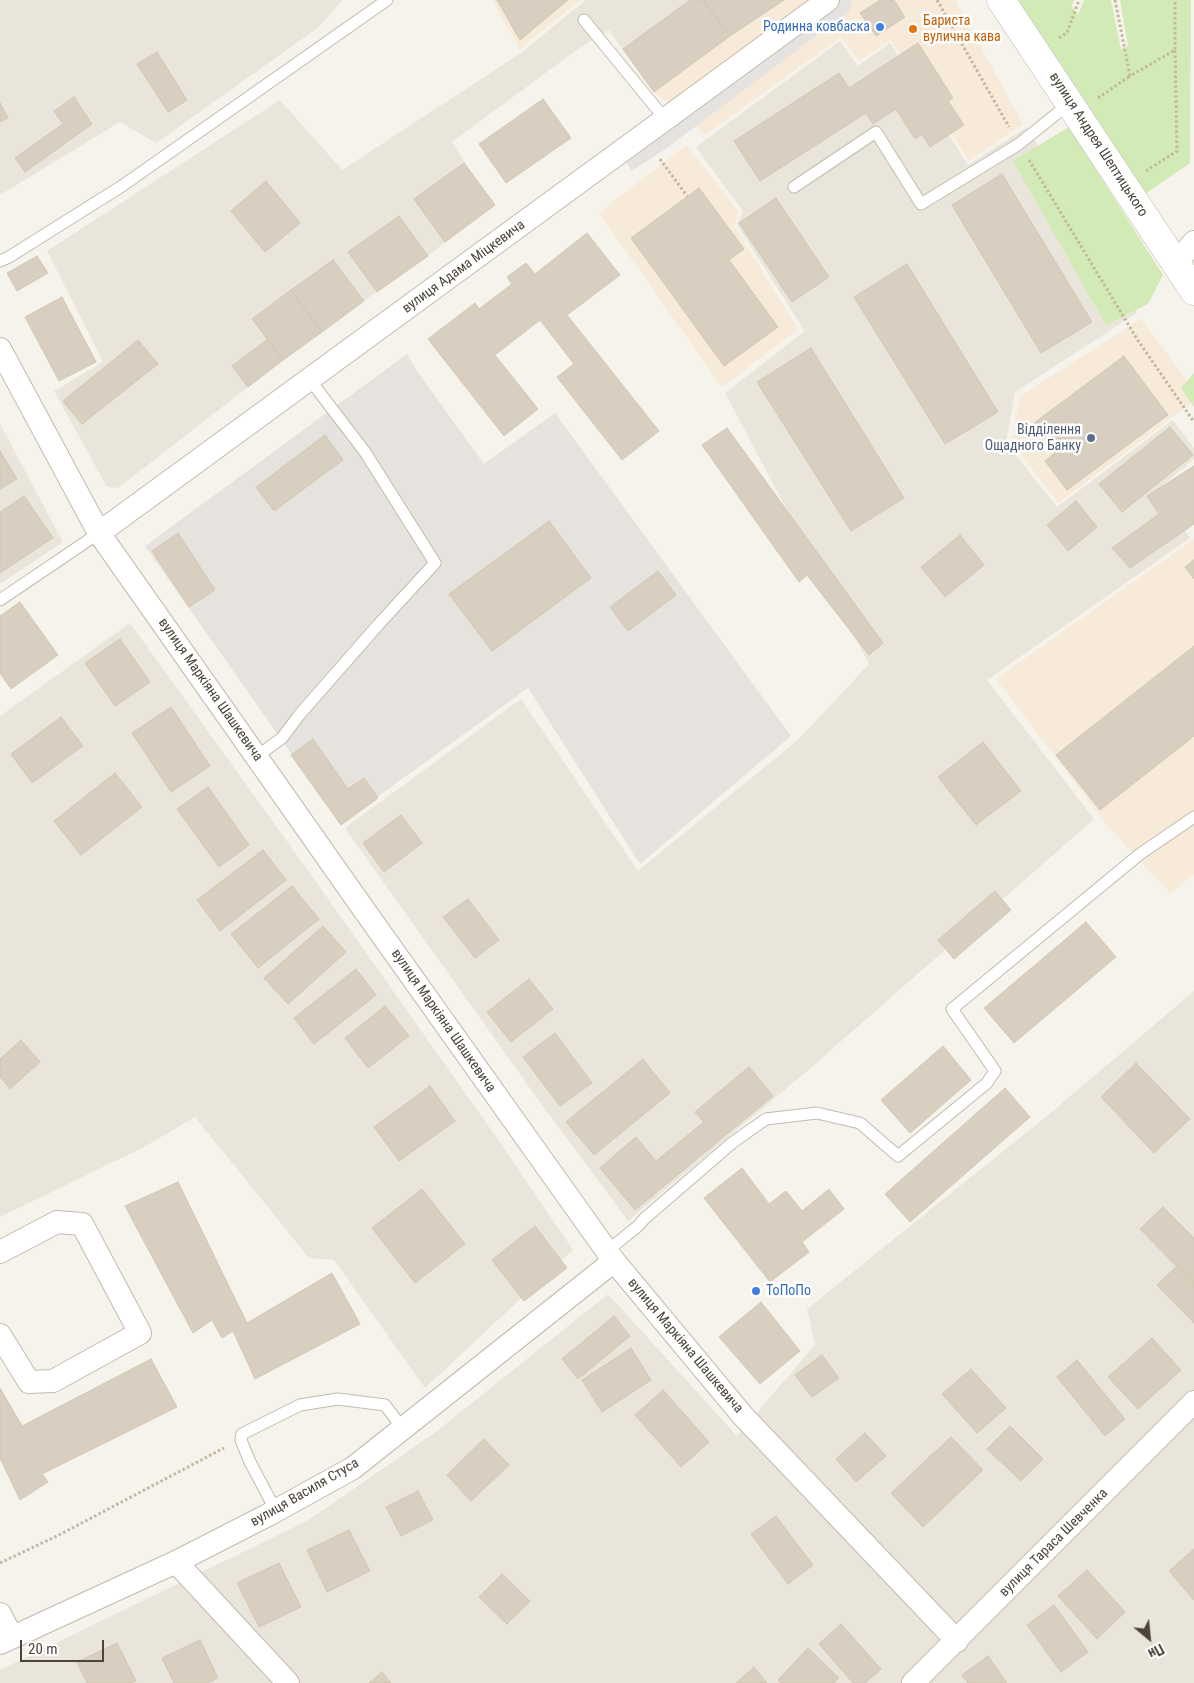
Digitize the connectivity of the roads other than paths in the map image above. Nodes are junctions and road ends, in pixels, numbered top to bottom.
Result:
1 (386, 0) edge
2 (828, 0) edge
3 (1001, 0) edge
4 (584, 20) dead end
5 (1081, 102) junction
6 (665, 119) junction
7 (794, 187) dead end
8 (1194, 242) edge
9 (0, 261) edge
10 (1175, 264) junction
11 (1194, 291) edge
12 (0, 350) edge
13 (310, 380) junction
14 (99, 533) junction
15 (0, 600) edge
16 (256, 757) junction
17 (1194, 817) edge
18 (0, 1252) edge
19 (611, 1256) junction
20 (0, 1335) edge
21 (1194, 1402) edge
22 (403, 1429) junction
23 (276, 1511) junction
24 (176, 1562) junction
25 (0, 1614) edge
26 (6, 1640) edge
27 (957, 1641) junction
28 (288, 1683) edge
29 (913, 1683) edge

1 - 9 lane
2 - 6 street, вулиця Адама Міцкевича
3 - 5 street, вулиця Андрея Шептицького
4 - 6 lane
5 - 7 lane
5 - 10 street, вулиця Андрея Шептицького
6 - 13 street, вулиця Адама Міцкевича
8 - 10 street
10 - 11 street, вулиця Андрея Шептицького
12 - 14 street, вулиця Маркіяна Шашкевича
13 - 14 street, вулиця Адама Міцкевича
13 - 16 lane
14 - 15 lane
14 - 16 street, вулиця Маркіяна Шашкевича
16 - 19 street, вулиця Маркіяна Шашкевича
17 - 19 lane
18 - 20 street
19 - 22 street, вулиця Василя Стуса
19 - 27 street, вулиця Маркіяна Шашкевича
21 - 27 street, вулиця Тараса Шевченка
22 - 23 street, вулиця Василя Стуса
22 - 23 lane
23 - 24 street, вулиця Василя Стуса
24 - 26 street, вулиця Василя Стуса
24 - 28 street
25 - 26 street, вулиця Василя Стуса
27 - 29 street, вулиця Тараса Шевченка

